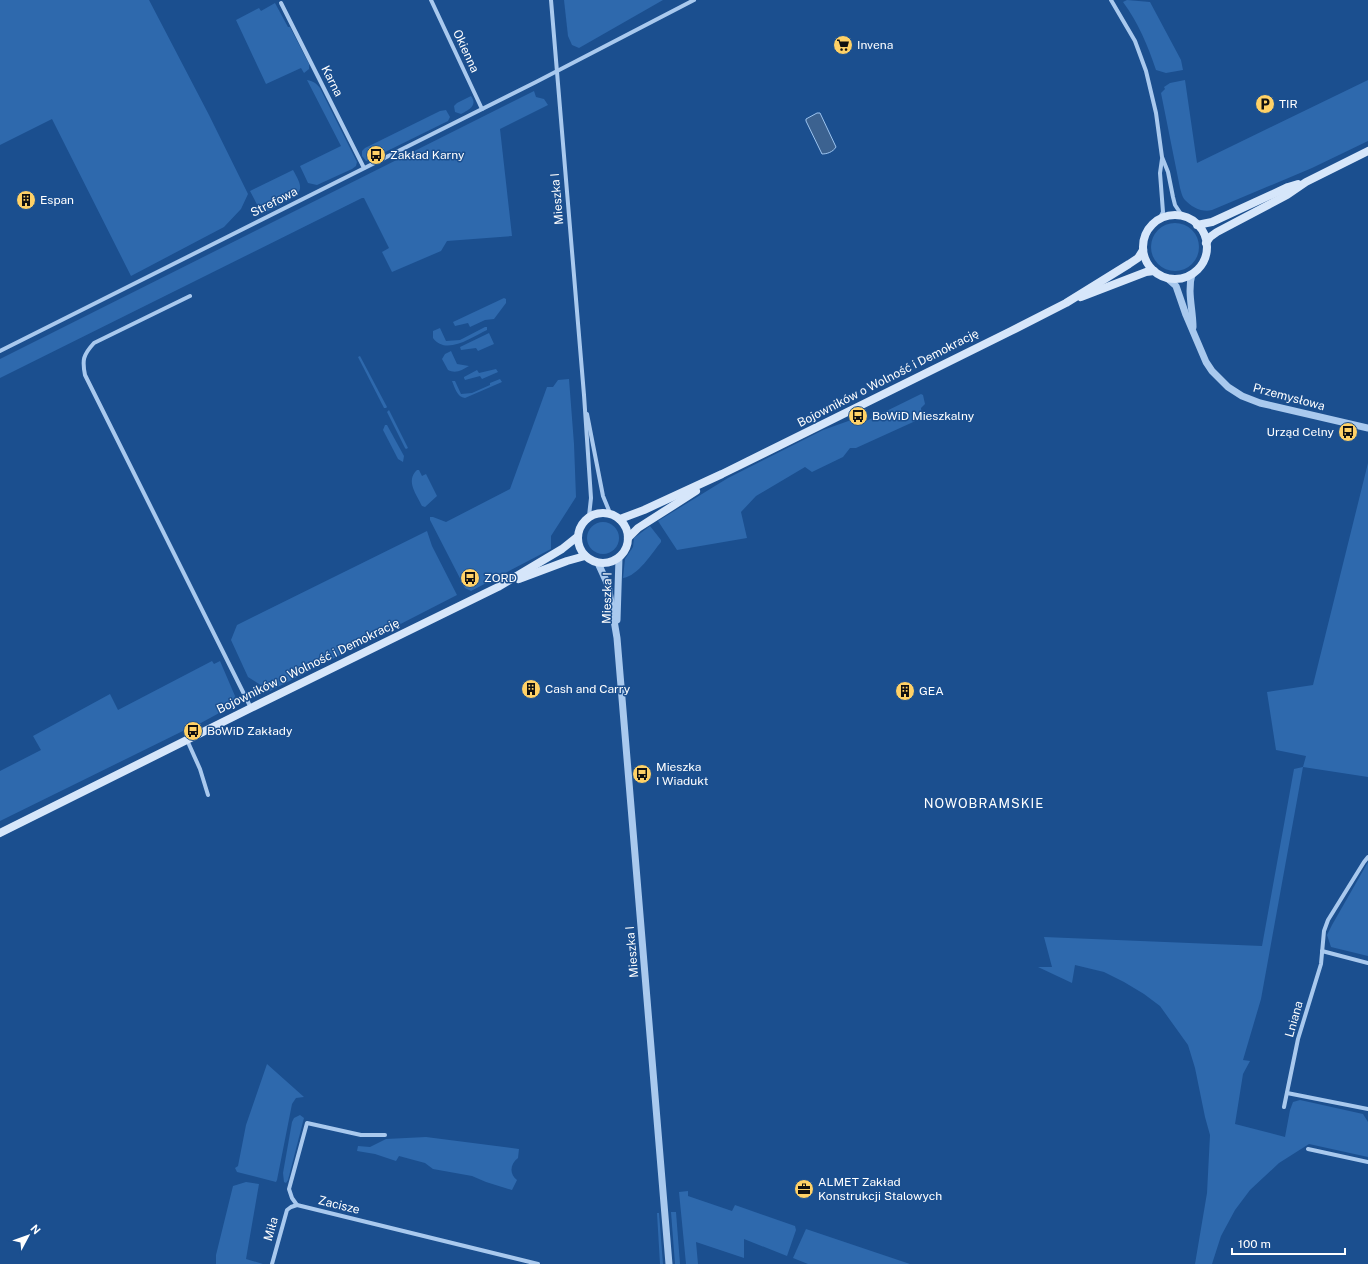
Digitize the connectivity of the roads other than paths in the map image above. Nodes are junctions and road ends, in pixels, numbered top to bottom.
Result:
1 (431, 0) edge
2 (551, 0) edge
3 (694, 0) edge
4 (1111, 0) edge
5 (281, 3) dead end
6 (558, 70) junction
7 (482, 109) junction
8 (1368, 151) edge
9 (1162, 157) junction
10 (364, 168) junction
11 (1306, 182) junction
12 (1183, 217) junction
13 (1159, 220) junction
14 (1197, 225) junction
15 (1206, 243) junction
16 (1143, 250) junction
17 (1154, 271) junction
18 (1192, 274) junction
19 (1167, 278) junction
20 (190, 296) dead end
21 (1066, 303) junction
22 (1193, 329) junction
23 (0, 351) edge
24 (584, 395) junction
25 (1368, 428) edge
26 (722, 474) junction
27 (610, 513) junction
28 (589, 516) junction
29 (620, 519) junction
30 (577, 537) junction
31 (628, 538) junction
32 (585, 556) junction
33 (619, 558) junction
34 (598, 563) junction
35 (498, 587) junction
36 (617, 638) junction
37 (251, 708) junction
38 (187, 740) junction
39 (208, 795) dead end
40 (0, 833) edge
41 (1368, 857) edge
42 (1322, 951) junction
43 (1368, 963) edge
44 (1287, 1093) junction
45 (1284, 1107) dead end
46 (1368, 1108) edge
47 (386, 1135) dead end
48 (1308, 1149) dead end
49 (1368, 1162) edge
50 (297, 1205) junction
51 (272, 1264) edge
52 (538, 1264) edge
53 (669, 1264) edge

1 - 7 street, Okienna
2 - 6 street, Mieszka I
3 - 6 street, Strefowa
4 - 9 street
5 - 10 street, Karna
6 - 7 street, Strefowa
6 - 24 street, Mieszka I
7 - 10 street, Strefowa
8 - 11 main road
9 - 12 street
9 - 13 street
10 - 23 street, Strefowa
11 - 14 main road
11 - 15 main road
12 - 13 main road
12 - 14 main road
13 - 16 main road
14 - 15 main road
15 - 18 main road
16 - 17 main road
16 - 21 main road, Bojowników o Wolność i Demokrację
17 - 19 main road
17 - 21 main road, Bojowników o Wolność i Demokrację
18 - 19 main road
18 - 22 street, Przemysłowa
19 - 22 street, Przemysłowa
20 - 37 street
21 - 26 main road, Bojowników o Wolność i Demokrację
22 - 25 street, Przemysłowa
24 - 27 street, Mieszka I
24 - 28 street, Mieszka I
26 - 29 main road, Bojowników o Wolność i Demokrację
26 - 31 main road, Bojowników o Wolność i Demokrację
27 - 28 main road
27 - 29 main road
28 - 30 main road
29 - 31 main road
30 - 32 main road
30 - 35 main road, Bojowników o Wolność i Demokrację
31 - 33 main road
32 - 34 main road
32 - 35 main road, Bojowników o Wolność i Demokrację
33 - 34 main road
33 - 36 street, Mieszka I
34 - 36 street, Mieszka I
35 - 37 main road, Bojowników o Wolność i Demokrację
36 - 53 street, Mieszka I
37 - 38 main road, Bojowników o Wolność i Demokrację
38 - 39 street
38 - 40 main road, Bojowników o Wolność i Demokrację
41 - 42 street, Lniana
42 - 43 street
42 - 44 street, Lniana
44 - 45 street, Lniana
44 - 46 street
47 - 50 street
48 - 49 street
50 - 51 street, Miła
50 - 52 street, Zacisze

